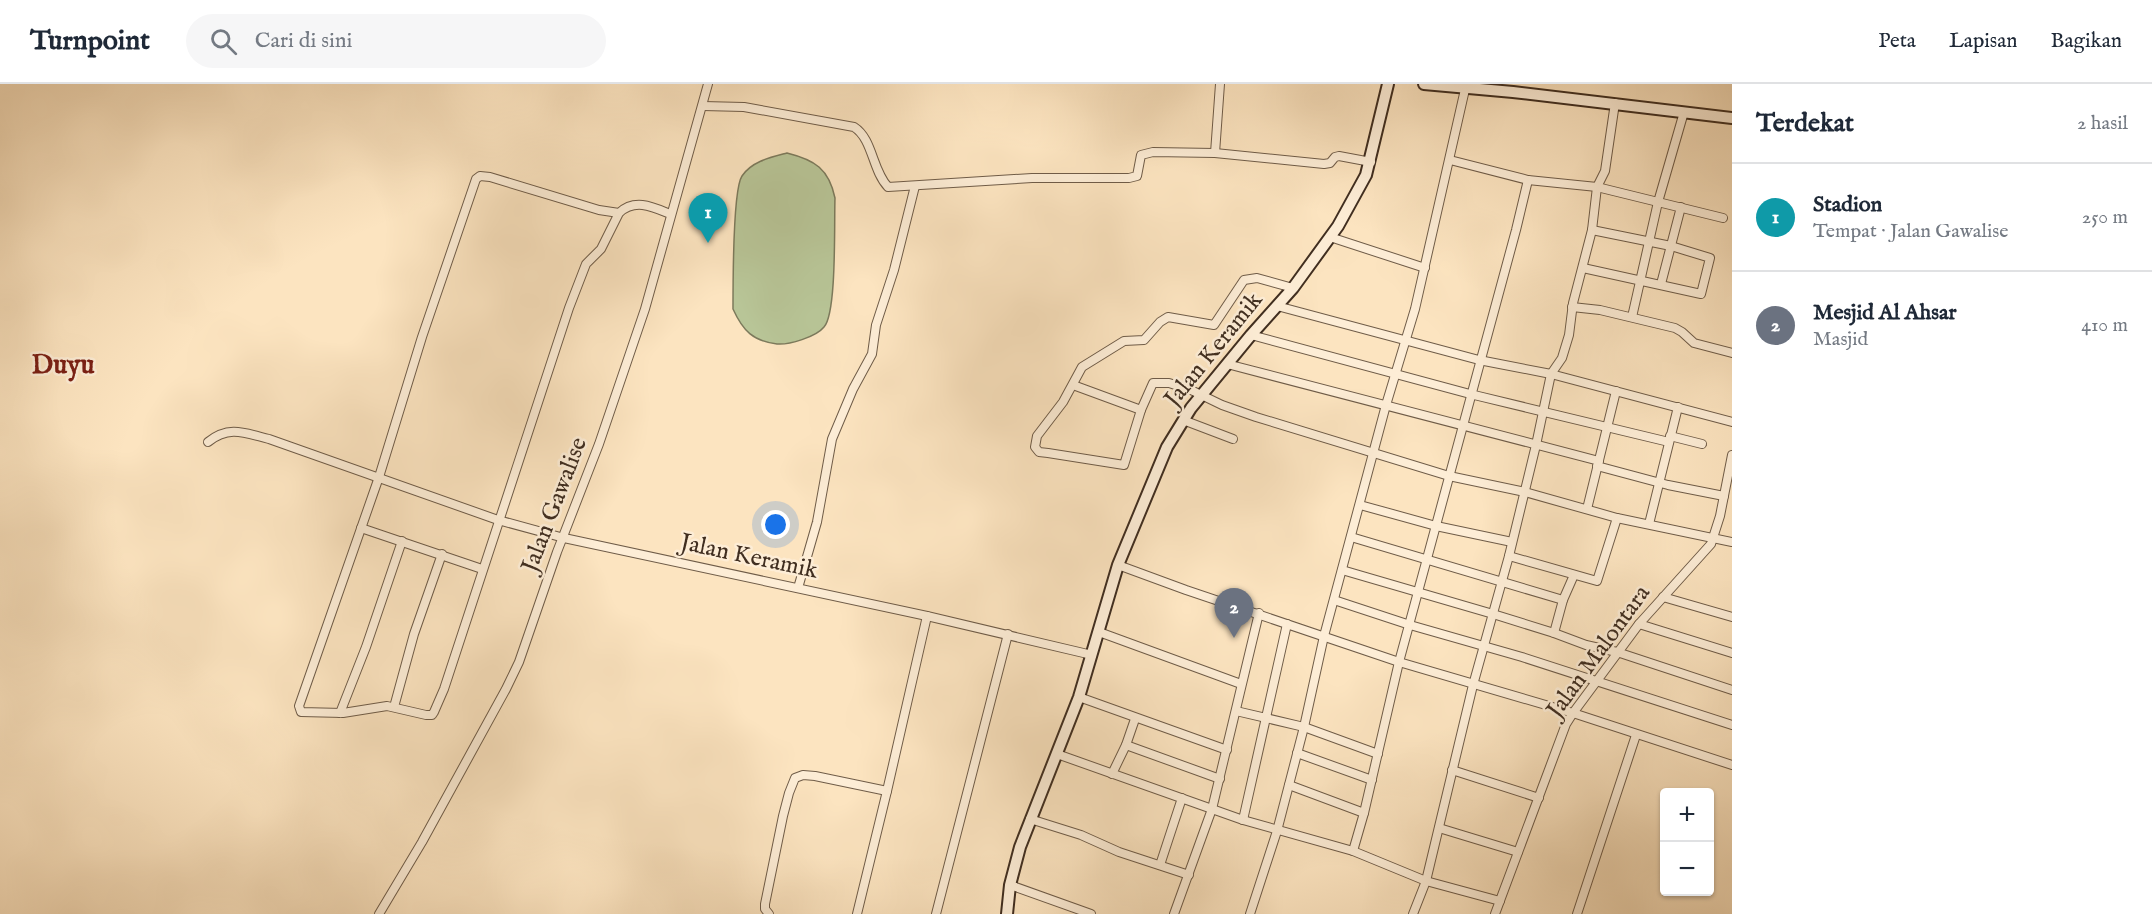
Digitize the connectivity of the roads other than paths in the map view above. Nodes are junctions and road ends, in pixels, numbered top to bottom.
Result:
1 (708, 84) edge
2 (1220, 84) edge
3 (1388, 84) edge
4 (1424, 84) edge
5 (1466, 86) edge
6 (1615, 103) junction
7 (703, 106) junction
8 (1684, 112) junction
9 (1732, 118) edge
10 (1215, 153) junction
11 (1450, 160) junction
12 (1371, 162) junction
13 (1528, 180) junction
14 (915, 186) junction
15 (1597, 187) junction
16 (1658, 202) junction
17 (1681, 207) junction
18 (619, 213) junction
19 (670, 214) junction
20 (1723, 218) dead end
21 (1592, 230) junction
22 (1330, 237) junction
23 (1650, 242) junction
24 (1671, 246) junction
25 (1425, 268) junction
26 (1583, 268) junction
27 (1640, 280) junction
28 (1661, 284) junction
29 (1293, 288) junction
30 (1277, 306) junction
31 (1572, 307) junction
32 (1632, 317) junction
33 (1251, 335) junction
34 (1406, 340) junction
35 (1732, 353) edge
36 (1479, 360) junction
37 (1227, 364) junction
38 (1395, 372) junction
39 (1551, 374) junction
40 (1073, 385) junction
41 (1616, 391) junction
42 (1470, 394) junction
43 (1202, 395) junction
44 (1386, 405) junction
45 (1678, 406) junction
46 (1141, 410) junction
47 (1542, 410) junction
48 (1183, 420) junction
49 (1732, 422) edge
50 (1607, 426) junction
51 (1462, 427) junction
52 (1233, 439) dead end
53 (1670, 439) junction
54 (208, 442) dead end
55 (1702, 444) dead end
56 (1536, 445) junction
57 (1374, 455) junction
58 (1732, 455) edge
59 (1598, 463) junction
60 (1449, 476) junction
61 (379, 477) junction
62 (1659, 482) junction
63 (1524, 492) junction
64 (1724, 496) junction
65 (1360, 505) junction
66 (1587, 509) junction
67 (1617, 518) junction
68 (498, 520) junction
69 (1649, 524) junction
70 (1436, 526) junction
71 (361, 528) junction
72 (1351, 537) junction
73 (1714, 537) junction
74 (564, 538) junction
75 (402, 541) junction
76 (1512, 542) junction
77 (1732, 542) edge
78 (442, 554) junction
79 (1509, 556) junction
80 (1427, 559) junction
81 (1118, 565) junction
82 (482, 569) junction
83 (1342, 570) junction
84 (1574, 574) junction
85 (1503, 581) junction
86 (798, 588) junction
87 (1418, 592) junction
88 (1663, 597) junction
89 (1334, 600) junction
90 (1563, 600) junction
91 (1259, 613) junction
92 (1493, 614) junction
93 (927, 616) junction
94 (1732, 617) edge
95 (1287, 624) junction
96 (1639, 624) junction
97 (1410, 625) junction
98 (1099, 632) junction
99 (1554, 633) junction
100 (1008, 634) junction
101 (1324, 636) junction
102 (1484, 647) junction
103 (1617, 652) junction
104 (1732, 653) edge
105 (1092, 655) junction
106 (1400, 662) junction
107 (1596, 682) junction
108 (1241, 684) junction
109 (1473, 685) junction
110 (1732, 690) edge
111 (1079, 697) junction
112 (394, 707) junction
113 (1236, 711) junction
114 (1573, 712) junction
115 (340, 713) junction
116 (1135, 718) junction
117 (1265, 718) junction
118 (1732, 725) edge
119 (1304, 727) junction
120 (1636, 735) junction
121 (1126, 745) junction
122 (1227, 750) junction
123 (1296, 753) junction
124 (1057, 754) junction
125 (1378, 754) junction
126 (1732, 765) edge
127 (1452, 770) junction
128 (1112, 774) junction
129 (1220, 779) junction
130 (1372, 780) junction
131 (1289, 785) junction
132 (887, 791) junction
133 (1182, 798) junction
134 (1539, 798) junction
135 (1212, 809) junction
136 (1364, 813) junction
137 (1030, 819) junction
138 (1243, 820) junction
139 (1439, 828) junction
140 (1277, 831) junction
141 (1353, 851) junction
142 (1518, 852) junction
143 (1160, 866) junction
144 (1189, 875) junction
145 (1426, 881) junction
146 (1010, 885) junction
147 (1500, 901) junction
148 (379, 914) edge
149 (769, 914) edge
150 (857, 914) edge
151 (936, 914) edge
152 (1006, 914) edge
153 (1091, 914) edge
154 (1174, 914) edge
155 (1250, 914) edge
156 (1413, 914) edge
157 (1495, 914) edge
158 (1577, 914) edge

1 - 7 street, Jalan Gawalise
2 - 10 street
3 - 12 street, Jalan Keramik
4 - 5 street
5 - 6 street
5 - 11 street
6 - 8 street
6 - 15 street
7 - 14 street
7 - 19 street, Jalan Gawalise
8 - 9 street
8 - 16 street
10 - 12 street
10 - 14 street
11 - 13 street
11 - 25 street
12 - 22 street, Jalan Keramik
13 - 15 street
13 - 36 street
14 - 86 street
15 - 16 street
15 - 21 street
16 - 17 street
16 - 23 street
17 - 20 street
17 - 24 street
18 - 19 street
18 - 61 street
18 - 68 street
19 - 74 street, Jalan Gawalise
21 - 23 street
21 - 26 street
22 - 25 street
22 - 29 street, Jalan Keramik
23 - 24 street
23 - 27 street
24 - 28 street
24 - 28 street
25 - 34 street
26 - 27 street
26 - 31 street
27 - 28 street
27 - 32 street
29 - 30 street, Jalan Keramik
29 - 40 street
30 - 33 street, Jalan Keramik
30 - 34 street
31 - 32 street
31 - 39 street
32 - 35 street
33 - 37 street, Jalan Keramik
33 - 38 street
34 - 36 street
34 - 38 street
36 - 39 street
36 - 42 street
37 - 43 street, Jalan Keramik
37 - 44 street
38 - 42 street
38 - 44 street
39 - 41 street
39 - 47 street
40 - 46 street
40 - 46 street
41 - 45 street
41 - 50 street
42 - 47 street
42 - 51 street
43 - 46 street
43 - 48 street, Jalan Keramik
43 - 57 street
44 - 51 street
44 - 57 street
45 - 49 street
45 - 53 street
47 - 50 street
47 - 56 street
48 - 52 street
48 - 81 street, Jalan Keramik
50 - 53 street
50 - 59 street
51 - 56 street
51 - 60 street
53 - 55 street
53 - 62 street
54 - 61 street, Jalan Keramik
56 - 59 street
56 - 63 street
57 - 60 street
57 - 65 street
58 - 64 street, Jalan Malontara
59 - 62 street
59 - 66 street
60 - 63 street
60 - 70 street
61 - 68 street, Jalan Keramik
61 - 71 street
62 - 64 street
62 - 69 street
63 - 66 street
63 - 76 street
64 - 73 street, Jalan Malontara
65 - 70 street
65 - 72 street
66 - 67 street
67 - 69 street
67 - 84 street
68 - 74 street, Jalan Keramik
68 - 82 street
69 - 73 street
70 - 76 street
70 - 80 street
71 - 75 street
71 - 115 street
72 - 80 street
72 - 83 street
73 - 77 street
73 - 88 street, Jalan Malontara
74 - 86 street, Jalan Keramik
74 - 148 street, Jalan Gawalise
75 - 78 street
75 - 115 street
76 - 79 street
78 - 82 street
78 - 112 street
79 - 84 street
79 - 85 street
80 - 85 street
80 - 87 street
81 - 91 street
81 - 98 street, Jalan Keramik
82 - 112 street
83 - 87 street
83 - 89 street
84 - 90 street
85 - 90 street
85 - 92 street
86 - 93 street, Jalan Keramik
87 - 92 street
87 - 97 street
88 - 94 street
88 - 96 street, Jalan Malontara
89 - 97 street
89 - 101 street
90 - 99 street
91 - 95 street
91 - 108 street
92 - 99 street
92 - 102 street
93 - 100 street, Jalan Keramik
93 - 132 street
95 - 101 street
95 - 117 street
96 - 103 street, Jalan Malontara
96 - 104 street
97 - 102 street
97 - 106 street
98 - 105 street, Jalan Keramik
98 - 108 street
99 - 103 street
100 - 105 street, Jalan Keramik
100 - 151 street
101 - 106 street
101 - 119 street
102 - 107 street
102 - 109 street
103 - 107 street, Jalan Malontara
103 - 110 street
105 - 111 street, Jalan Keramik
106 - 109 street
106 - 125 street
107 - 114 street, Jalan Malontara
107 - 118 street
108 - 113 street
109 - 114 street
109 - 127 street
111 - 116 street
111 - 124 street, Jalan Keramik
112 - 115 street
113 - 117 street
113 - 122 street
114 - 120 street
114 - 134 street, Jalan Malontara
116 - 121 street
116 - 122 street
117 - 119 street
117 - 138 street
119 - 123 street
119 - 125 street
120 - 126 street
120 - 158 street
121 - 128 street
121 - 129 street
122 - 129 street
123 - 130 street
123 - 131 street
124 - 128 street
124 - 137 street, Jalan Keramik
125 - 130 street
127 - 134 street
127 - 139 street
128 - 133 street
129 - 135 street
130 - 136 street
131 - 136 street
131 - 140 street
132 - 149 street
132 - 150 street
133 - 135 street
133 - 143 street
134 - 142 street, Jalan Malontara
135 - 138 street
135 - 144 street
136 - 141 street
137 - 143 street
137 - 146 street, Jalan Keramik
138 - 140 street
139 - 142 street
139 - 145 street
140 - 141 street
140 - 155 street
141 - 145 street
142 - 147 street, Jalan Malontara
143 - 144 street
144 - 154 street
145 - 147 street
145 - 156 street
146 - 152 street, Jalan Keramik
146 - 153 street
147 - 157 street, Jalan Malontara

